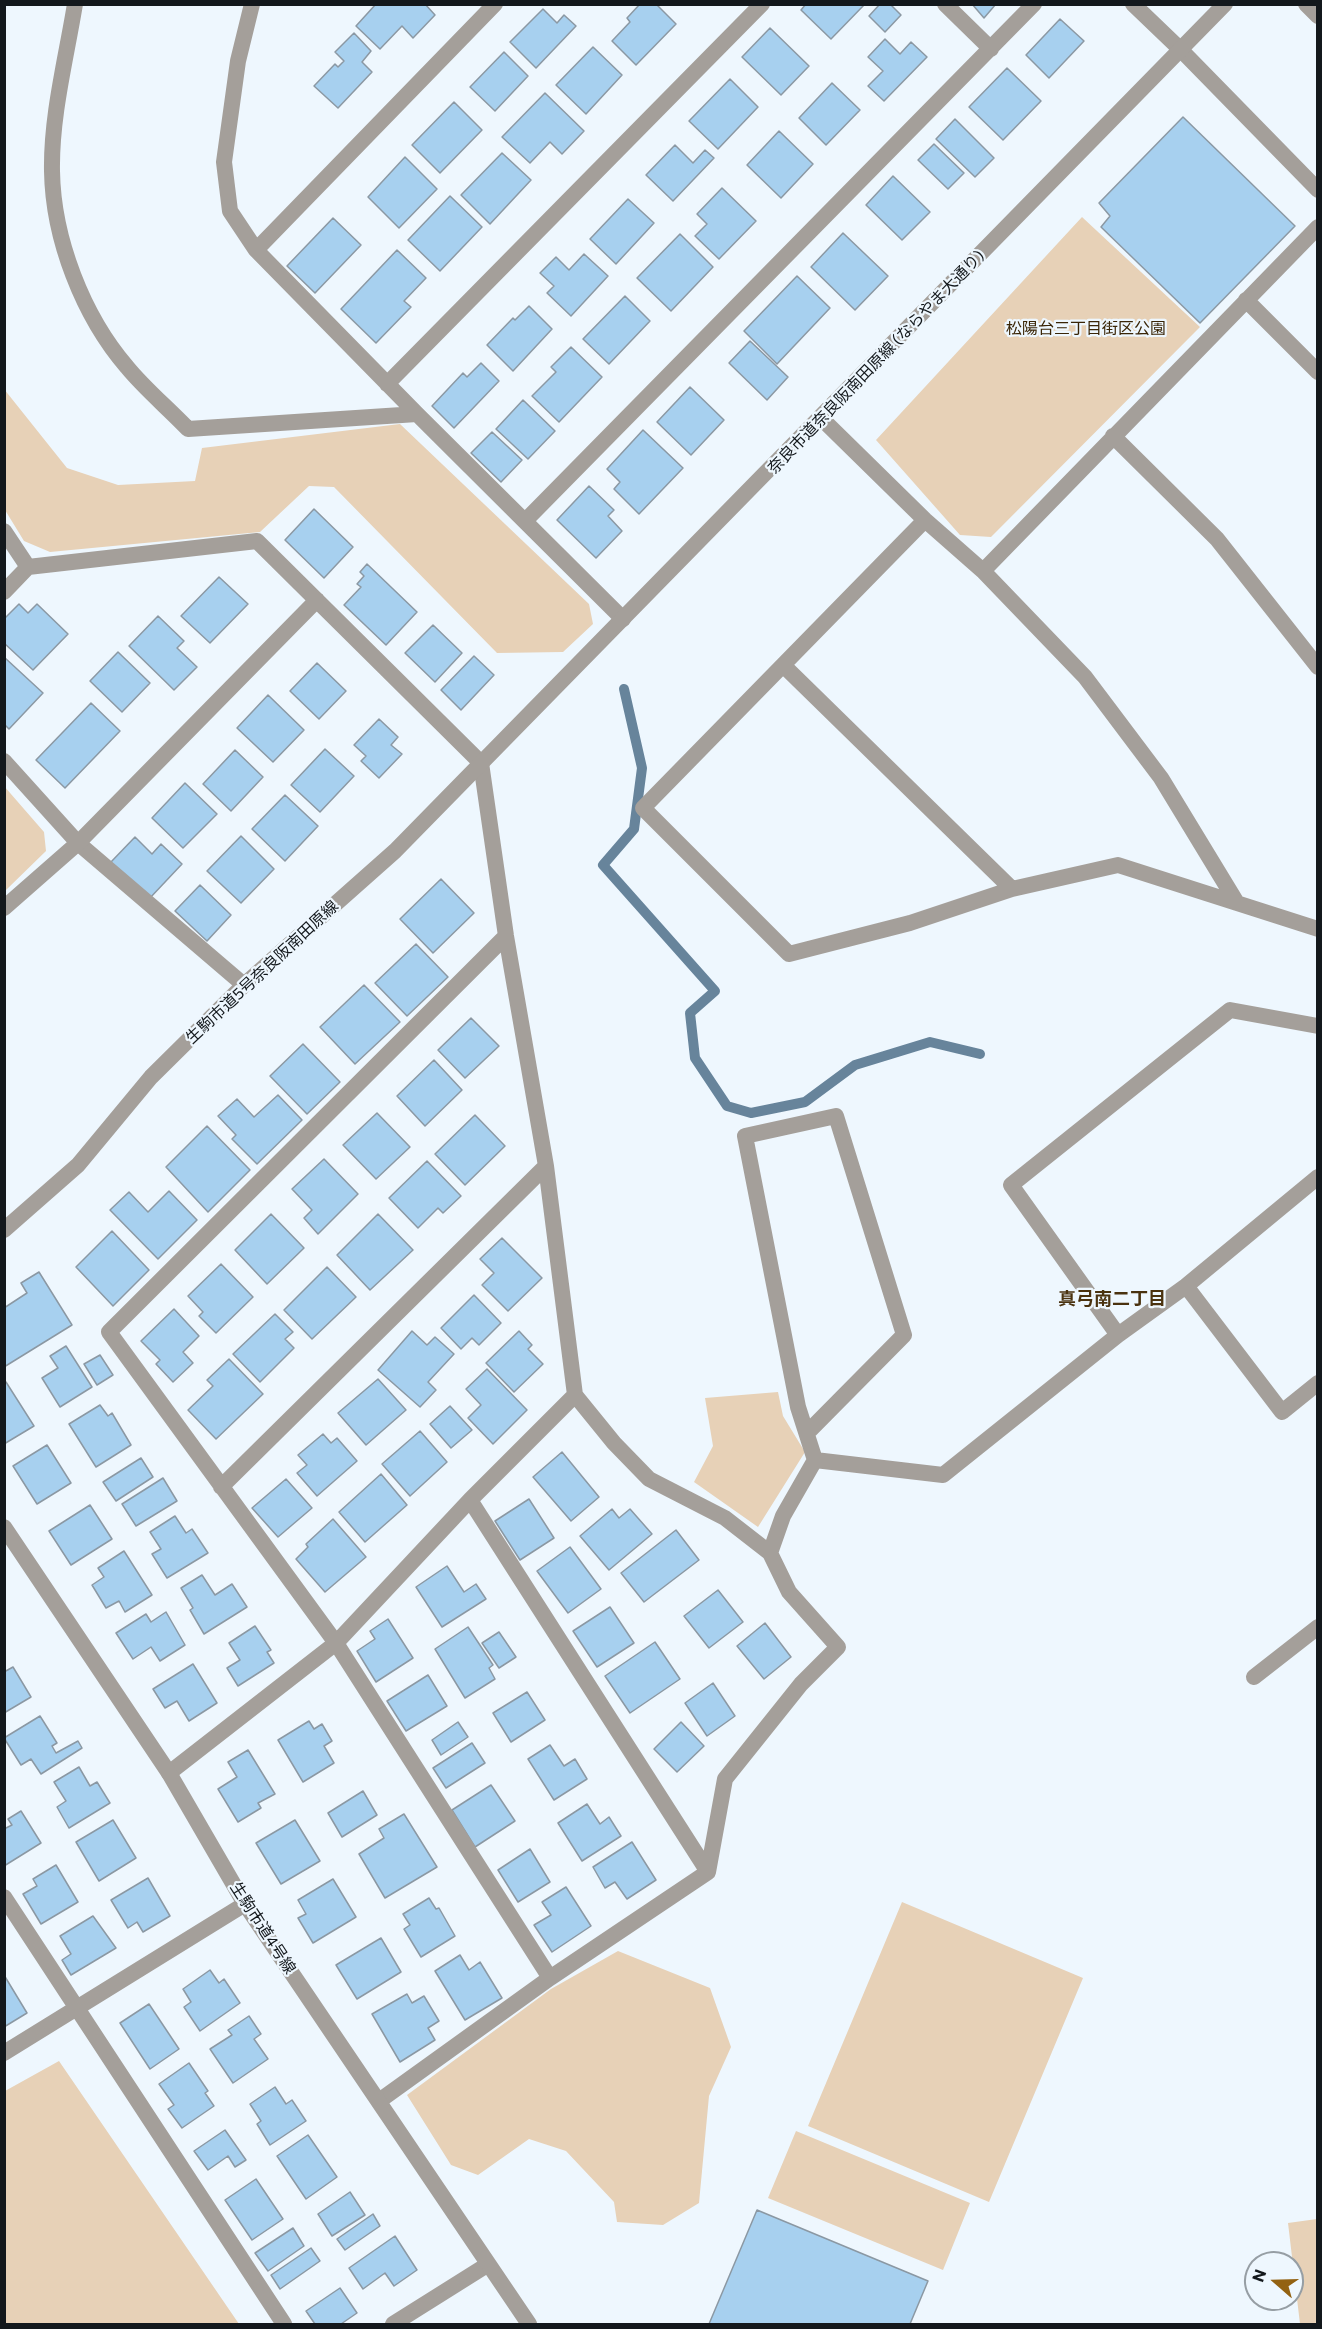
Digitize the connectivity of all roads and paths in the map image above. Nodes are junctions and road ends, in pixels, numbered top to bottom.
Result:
1 (75, 4) edge
2 (252, 4) edge
3 (495, 4) edge
4 (762, 4) edge
5 (945, 4) edge
6 (1034, 4) edge
7 (1133, 4) edge
8 (1225, 4) edge
9 (1306, 4) edge
10 (1317, 16) edge
11 (991, 49) junction
12 (1181, 50) junction
13 (1317, 190) edge
14 (1317, 227) edge
15 (256, 250) junction
16 (1246, 300) junction
17 (1317, 372) edge
18 (387, 384) junction
19 (417, 414) junction
20 (821, 418) junction
21 (1113, 436) junction
22 (925, 520) junction
23 (525, 521) junction
24 (4, 531) edge
25 (28, 567) junction
26 (983, 571) junction
27 (4, 592) edge
28 (317, 600) junction
29 (623, 619) junction
30 (783, 665) junction
31 (1317, 667) edge
32 (524, 717) joint
33 (4, 761) edge
34 (481, 763) junction
35 (78, 843) junction
36 (1012, 889) junction
37 (1237, 903) junction
38 (4, 908) edge
39 (1317, 929) edge
40 (506, 936) junction
41 (244, 985) junction
42 (1317, 1026) edge
43 (546, 1166) junction
44 (1317, 1177) edge
45 (4, 1230) edge
46 (1186, 1286) junction
47 (1118, 1335) junction
48 (1317, 1383) edge
49 (575, 1395) junction
50 (807, 1433) junction
51 (815, 1460) junction
52 (221, 1487) junction
53 (470, 1500) junction
54 (4, 1527) edge
55 (770, 1553) junction
56 (1317, 1626) edge
57 (336, 1643) junction
58 (1254, 1677) dead end
59 (169, 1773) junction
60 (708, 1872) junction
61 (4, 1897) edge
62 (245, 1904) junction
63 (550, 1978) junction
64 (78, 2008) junction
65 (4, 2053) edge
66 (379, 2101) junction
67 (487, 2265) junction
68 (284, 2325) edge
69 (393, 2325) edge
70 (529, 2325) edge

1 - 19 street
2 - 15 street
3 - 15 street
4 - 18 street
5 - 11 street
6 - 11 street
7 - 12 street
8 - 12 street, 奈良市道奈良阪南田原線 (ならやま大通り)
9 - 10 street
11 - 23 street
12 - 13 street
12 - 20 street, 奈良市道奈良阪南田原線 (ならやま大通り)
14 - 16 street
15 - 18 street
16 - 17 street
16 - 21 street
18 - 19 street
19 - 23 street
20 - 22 street
20 - 29 street, 奈良市道奈良阪南田原線 (ならやま大通り)
21 - 26 street
21 - 31 street
22 - 26 street
22 - 30 street
23 - 29 street
24 - 25 street
25 - 27 street
25 - 28 street
26 - 37 street
28 - 34 street
28 - 35 street
29 - 32 street, 奈良市道奈良阪南田原線 (ならやま大通り)
30 - 36 street
30 - 36 street
32 - 34 street, 生駒市道5号奈良阪南田原線
33 - 35 street
34 - 40 street
34 - 41 street, 生駒市道5号奈良阪南田原線
35 - 38 street
35 - 41 street
36 - 37 street
37 - 39 street
40 - 43 street
40 - 52 street
41 - 45 street, 生駒市道5号奈良阪南田原線
42 - 47 street
43 - 49 street
43 - 52 street
44 - 46 street
46 - 47 street
46 - 48 street
47 - 51 street
49 - 53 street
49 - 55 street
50 - 50 street
50 - 51 street
51 - 55 street
52 - 57 street
53 - 57 street
53 - 60 street
54 - 59 street, 生駒市道4号線
55 - 60 street
56 - 58 street
57 - 59 street
57 - 63 street
59 - 62 street, 生駒市道4号線
60 - 63 street
61 - 64 street
62 - 64 street
62 - 66 street, 生駒市道4号線
63 - 66 street
64 - 65 street
64 - 68 street
66 - 67 street, 生駒市道4号線
67 - 69 street
67 - 70 street, 生駒市道4号線

